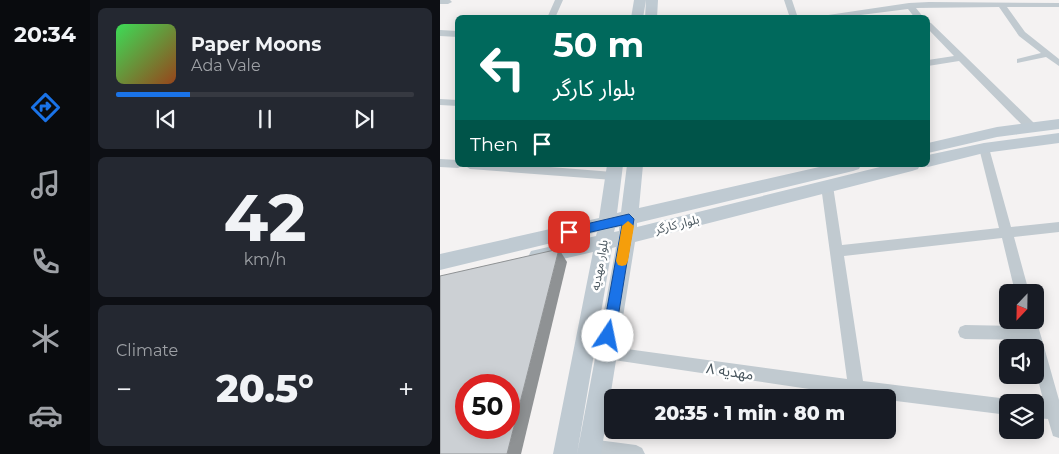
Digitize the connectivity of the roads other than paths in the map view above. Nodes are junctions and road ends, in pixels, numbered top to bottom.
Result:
1 (559, 0) edge
2 (640, 0) edge
3 (652, 0) edge
4 (788, 0) edge
5 (862, 0) edge
6 (927, 2) edge
7 (909, 5) junction
8 (1002, 5) junction
9 (1059, 5) edge
10 (868, 10) junction
11 (552, 15) edge
12 (638, 15) edge
13 (651, 15) edge
14 (793, 15) edge
15 (833, 15) edge
16 (917, 15) edge
17 (930, 30) edge
18 (440, 33) edge
19 (455, 34) edge
20 (1048, 54) junction
21 (961, 58) junction
22 (1020, 61) dead end
23 (930, 63) edge
24 (1059, 63) edge
25 (440, 102) edge
26 (455, 103) edge
27 (1059, 124) edge
28 (1030, 126) junction
29 (1059, 138) edge
30 (930, 143) edge
31 (943, 144) junction
32 (930, 147) edge
33 (984, 148) junction
34 (930, 161) edge
35 (440, 163) edge
36 (455, 164) edge
37 (528, 167) edge
38 (635, 167) edge
39 (847, 167) edge
40 (893, 167) edge
41 (614, 170) edge
42 (827, 174) edge
43 (628, 228) junction
44 (1059, 228) edge
45 (605, 233) junction
46 (1006, 233) junction
47 (836, 251) junction
48 (440, 262) edge
49 (440, 279) edge
50 (1020, 284) edge
51 (999, 329) edge
52 (1032, 329) edge
53 (965, 332) dead end
54 (605, 353) junction
55 (856, 388) junction
56 (587, 395) junction
57 (999, 406) edge
58 (1044, 411) edge
59 (1057, 412) edge
60 (1059, 430) edge
61 (589, 451) edge
62 (565, 454) edge
63 (636, 454) edge

1 - 11 street
2 - 12 main road
3 - 13 main road
4 - 14 street
5 - 10 street
6 - 7 street
6 - 8 street
7 - 10 street
7 - 16 street
8 - 9 street
8 - 20 street
10 - 15 street
17 - 21 street
18 - 19 street
20 - 22 street
20 - 24 street
21 - 23 street
21 - 28 street
25 - 26 street
27 - 28 main road
28 - 31 main road
29 - 33 main road
30 - 31 street
31 - 32 main road
33 - 34 main road
33 - 46 street
35 - 36 street
37 - 41 street
38 - 43 main road, بلوار مهدیه
39 - 42 main road, بلوار کارگر
40 - 42 main road, بلوار کارگر
41 - 45 main road, بلوار مهدیه
42 - 43 main road, بلوار کارگر
42 - 47 street
43 - 45 main road, بلوار کارگر
43 - 54 main road, بلوار مهدیه
44 - 46 street
45 - 48 main road, بلوار کارگر
45 - 49 main road, بلوار کارگر
45 - 56 main road, بلوار مهدیه
46 - 47 street
46 - 50 street
47 - 55 street
51 - 53 street
52 - 59 street
54 - 55 street, مهدیه ۸
54 - 56 main road, بلوار مهدیه
55 - 57 street, مهدیه ۸
56 - 61 main road, بلوار مهدیه
56 - 62 main road, بلوار مهدیه
58 - 59 street
59 - 60 street
61 - 63 street

